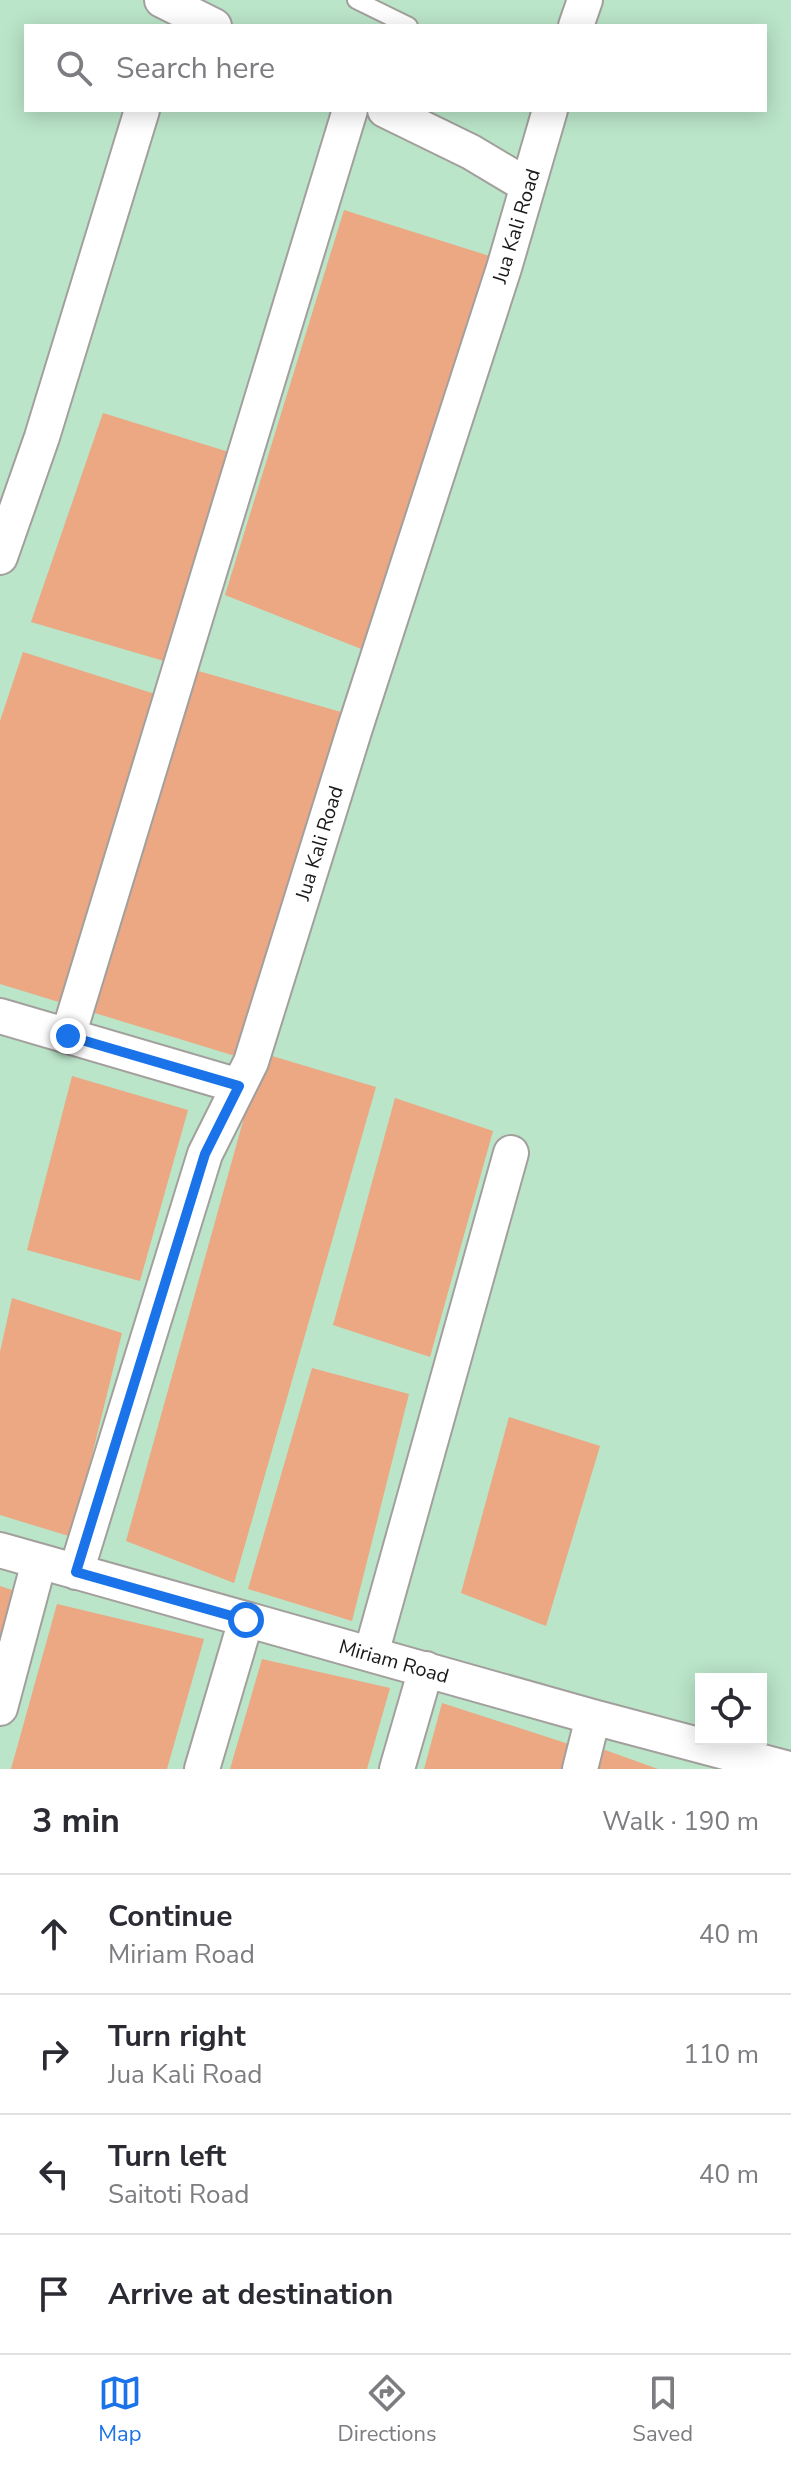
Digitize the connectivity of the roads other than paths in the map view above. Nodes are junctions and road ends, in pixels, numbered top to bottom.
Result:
1 (356, 0) edge
2 (585, 0) edge
3 (166, 10) edge
4 (208, 24) edge
5 (405, 24) edge
6 (577, 24) edge
7 (141, 112) edge
8 (349, 112) edge
9 (389, 112) edge
10 (549, 112) edge
11 (528, 186) junction
12 (0, 557) edge
13 (0, 1016) edge
14 (68, 1036) junction
15 (239, 1086) junction
16 (511, 1153) dead end
17 (0, 1550) edge
18 (39, 1562) junction
19 (76, 1572) junction
20 (246, 1620) junction
21 (371, 1654) junction
22 (426, 1669) junction
23 (0, 1708) edge
24 (593, 1717) junction
25 (772, 1767) edge
26 (202, 1769) edge
27 (397, 1769) edge
28 (580, 1769) edge

1 - 5 lane
2 - 6 street
3 - 4 street
7 - 12 street
8 - 14 street
9 - 11 street
10 - 11 street, Jua Kali Road
11 - 15 street, Jua Kali Road
13 - 14 street
14 - 15 street
15 - 19 street, Jua Kali Road
16 - 21 street
17 - 18 street, Miriam Road
18 - 19 street, Miriam Road
18 - 23 street
19 - 20 street, Miriam Road
20 - 21 street, Miriam Road
20 - 26 street
21 - 22 street, Miriam Road
22 - 24 street, Miriam Road
22 - 27 street
24 - 25 street, Miriam Road
24 - 28 street

